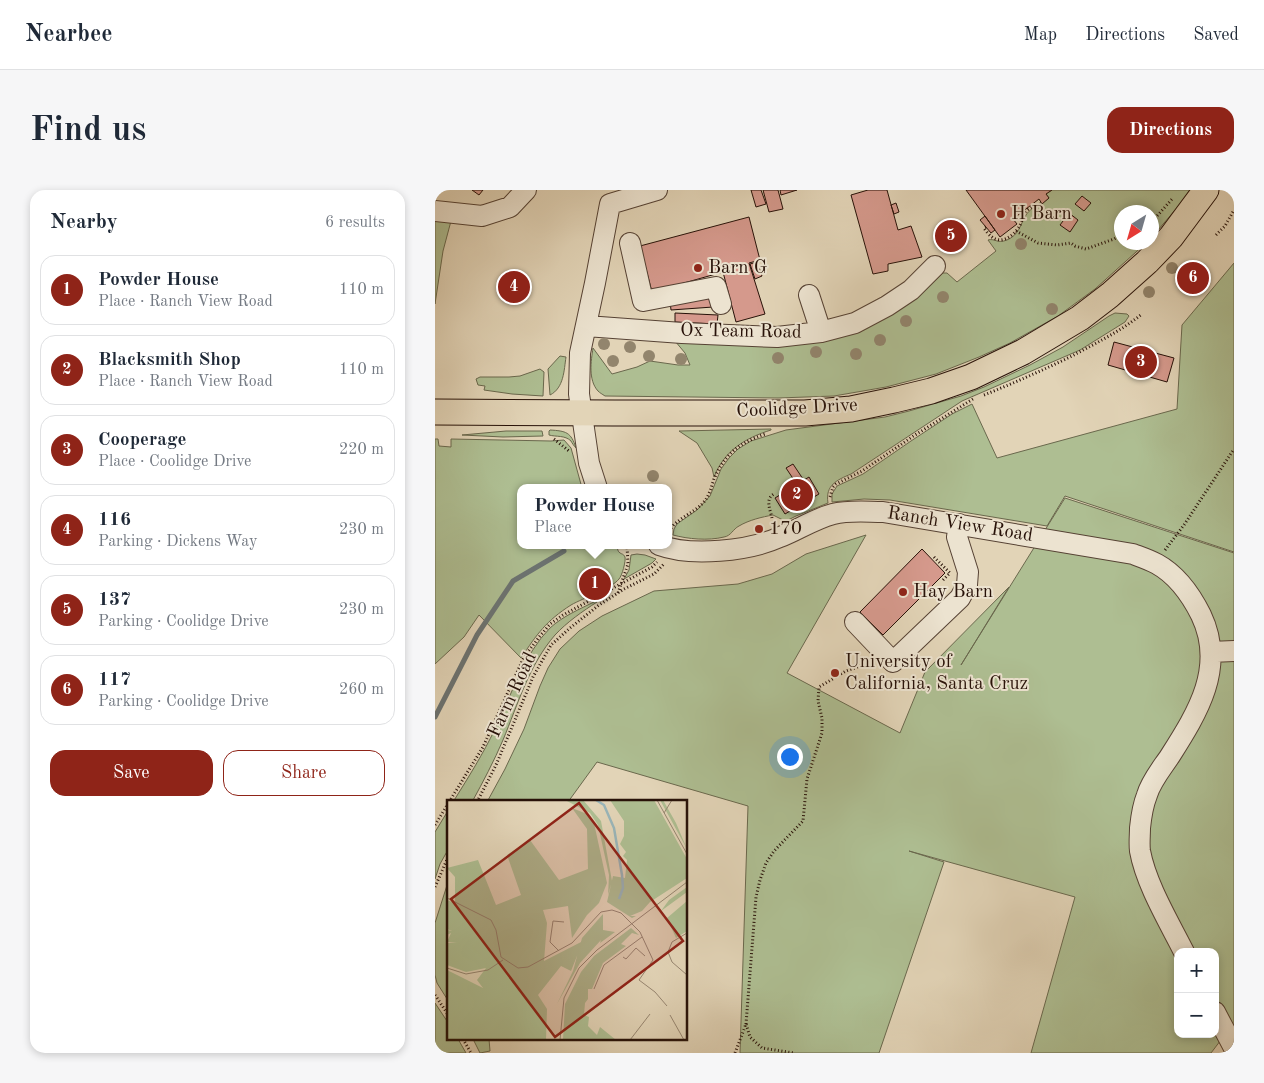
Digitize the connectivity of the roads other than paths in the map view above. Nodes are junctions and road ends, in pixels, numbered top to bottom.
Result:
1 (526, 190) edge
2 (657, 190) edge
3 (1206, 190) edge
4 (435, 211) edge
5 (630, 243) dead end
6 (935, 266) dead end
7 (809, 295) dead end
8 (721, 304) dead end
9 (586, 326) junction
10 (821, 332) junction
11 (435, 412) edge
12 (581, 412) junction
13 (596, 484) edge
14 (959, 524) junction
15 (661, 556) edge
16 (855, 622) dead end
17 (1234, 651) edge
18 (1211, 652) junction
19 (1182, 948) edge
20 (1219, 1020) edge
21 (1234, 1048) edge

1 - 4 street
2 - 9 street
3 - 12 main road, Coolidge Drive
5 - 8 street
6 - 10 street, Ox Team Road
7 - 10 street
9 - 10 street, Ox Team Road
9 - 12 street
11 - 12 main road, Coolidge Drive
12 - 13 street
14 - 15 street, Ranch View Road
14 - 16 street
14 - 18 street, Ranch View Road
17 - 18 street
18 - 19 street, Ranch View Road
20 - 21 street

